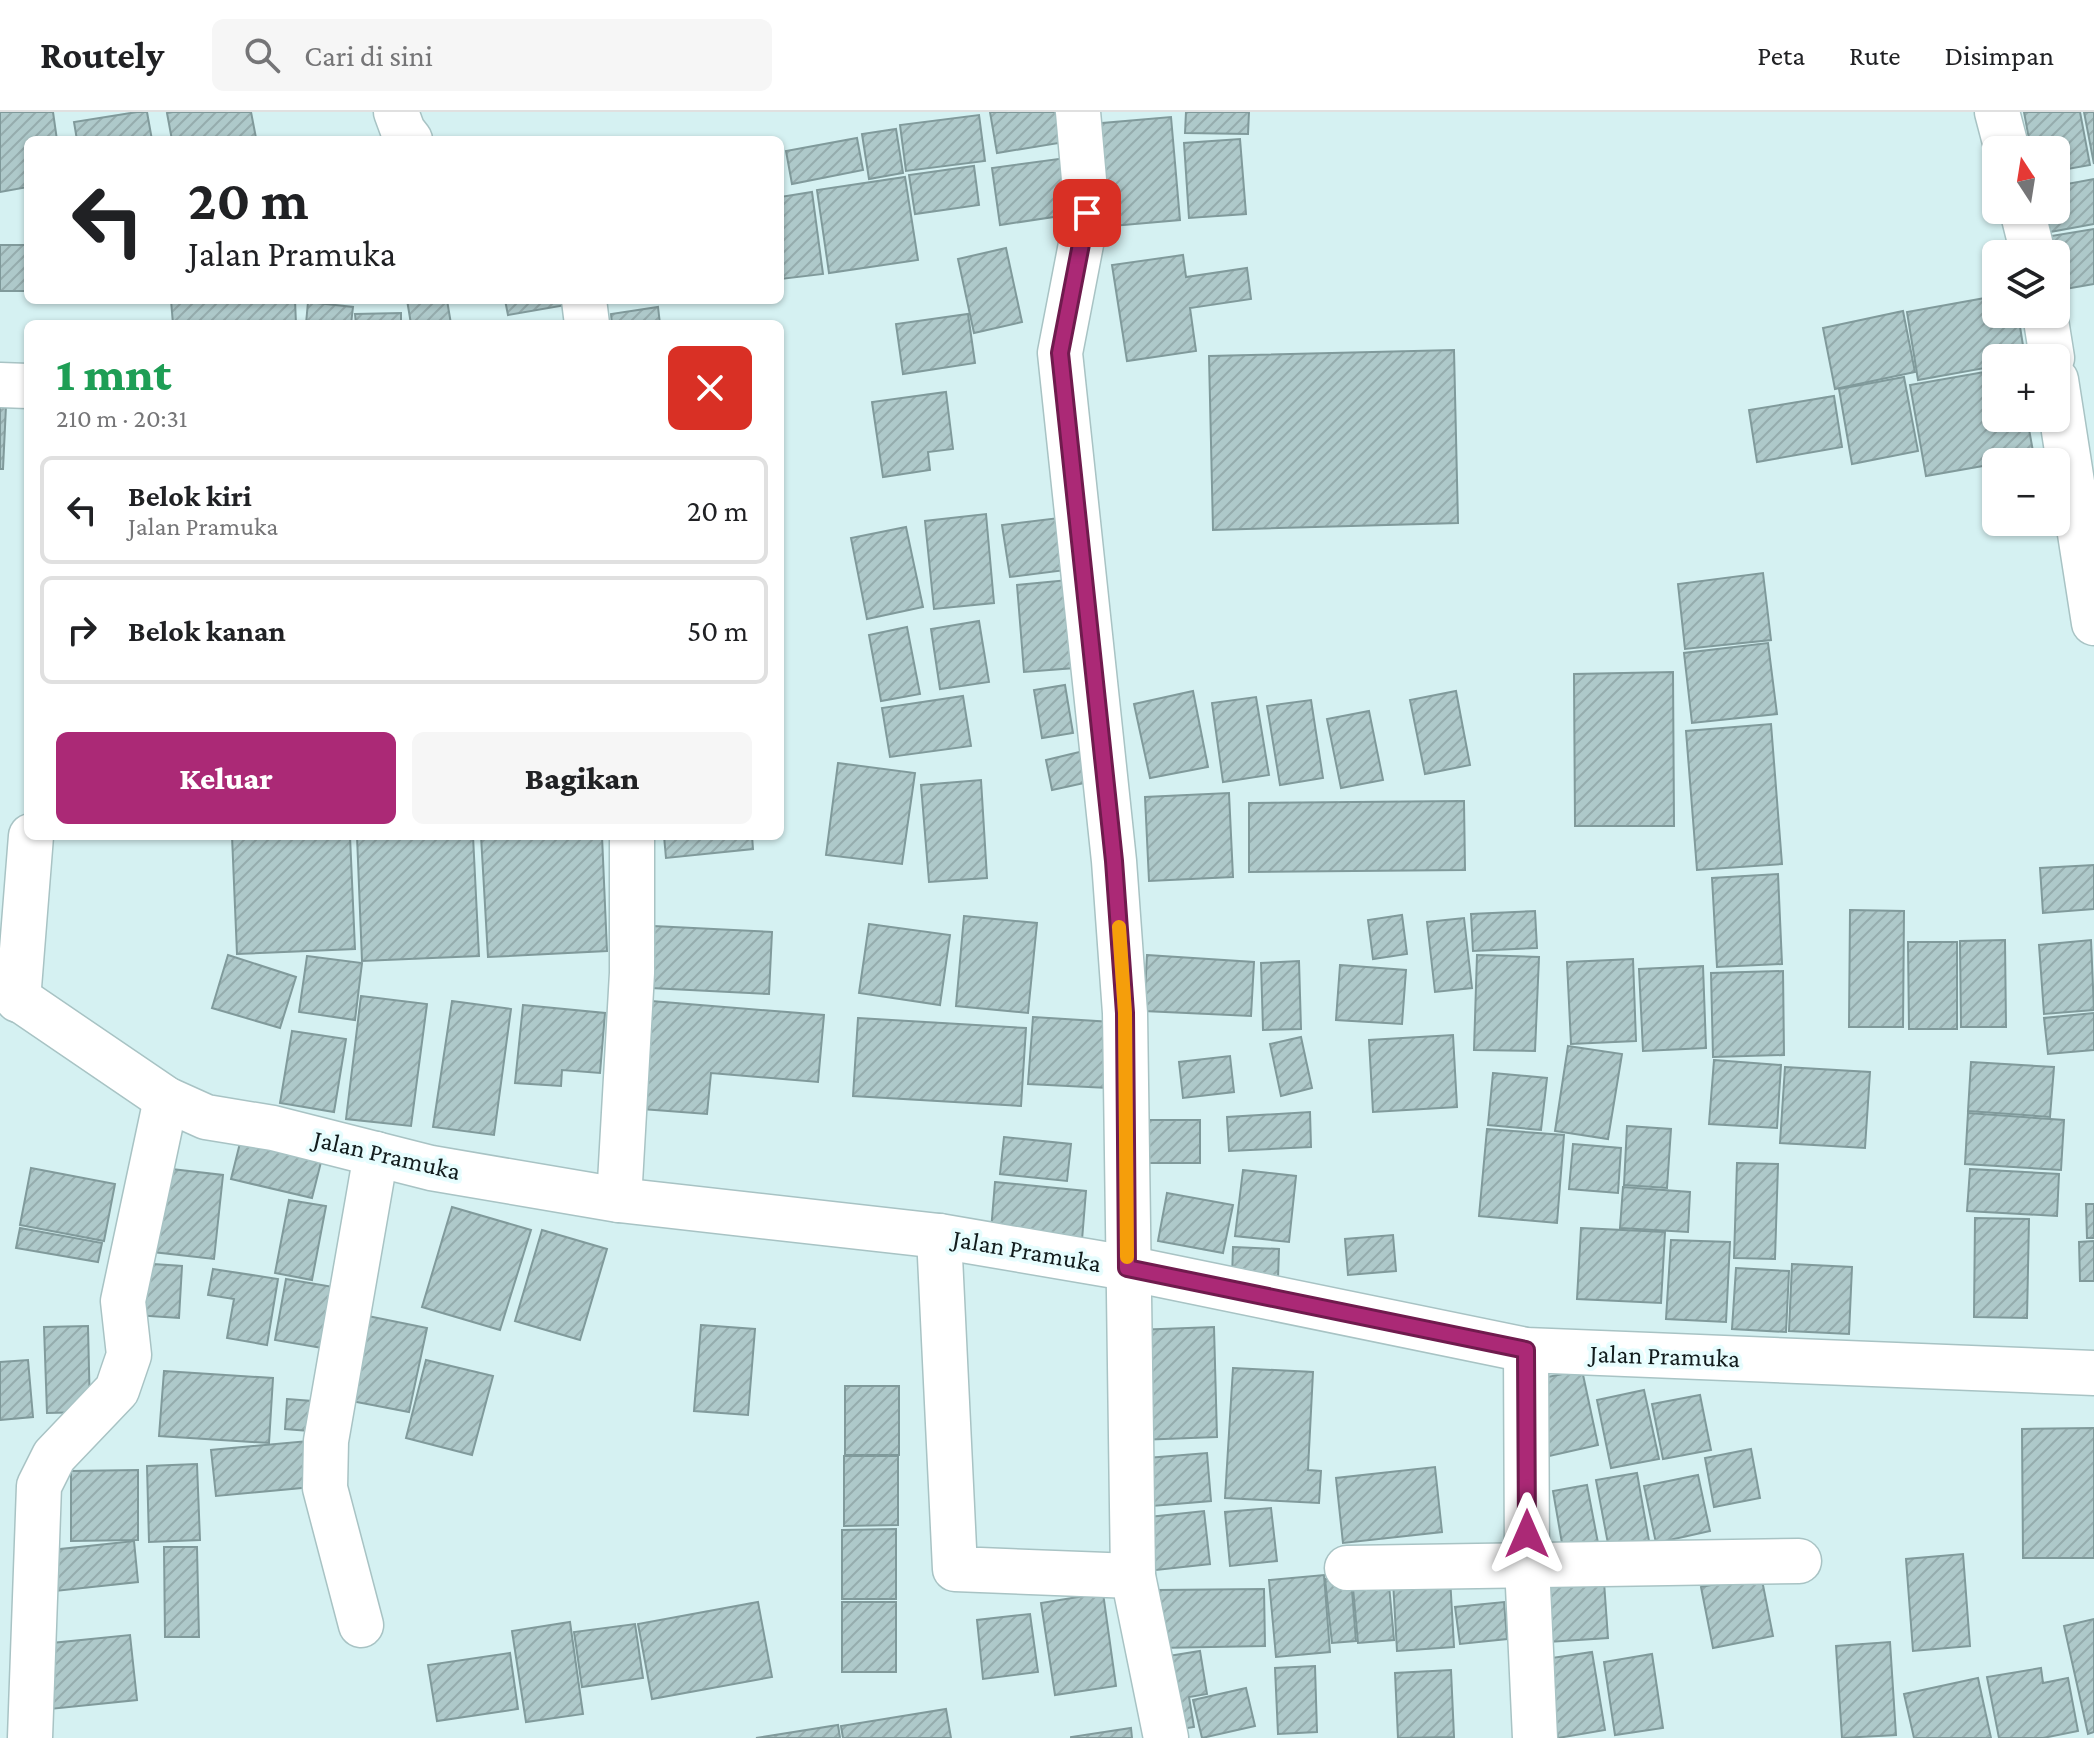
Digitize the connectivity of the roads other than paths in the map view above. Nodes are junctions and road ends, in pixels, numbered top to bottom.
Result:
1 (396, 112) edge
2 (1078, 112) edge
3 (1997, 112) edge
4 (407, 136) edge
5 (2003, 136) edge
6 (0, 385) edge
7 (24, 386) edge
8 (2067, 432) edge
9 (2087, 531) edge
10 (2094, 623) edge
11 (30, 840) edge
12 (632, 840) edge
13 (9, 993) edge
14 (166, 1099) junction
15 (376, 1154) junction
16 (619, 1200) junction
17 (939, 1236) junction
18 (1127, 1268) junction
19 (1526, 1350) junction
20 (2094, 1373) edge
21 (1799, 1561) dead end
22 (1527, 1565) junction
23 (1347, 1568) dead end
24 (1133, 1576) junction
25 (361, 1625) dead end
26 (30, 1738) edge
27 (1166, 1738) edge
28 (1535, 1738) edge

1 - 4 street
2 - 18 street
3 - 5 street
6 - 7 street
8 - 9 street
9 - 10 street
11 - 13 street
12 - 16 street
13 - 14 street, Jalan Pramuka
14 - 15 street, Jalan Pramuka
14 - 26 street
15 - 16 street, Jalan Pramuka
15 - 25 street
16 - 17 street, Jalan Pramuka
17 - 18 street, Jalan Pramuka
17 - 24 street
18 - 19 street, Jalan Pramuka
18 - 24 street
19 - 20 street, Jalan Pramuka
19 - 22 street
21 - 22 street
22 - 23 street
22 - 28 street
24 - 27 street

